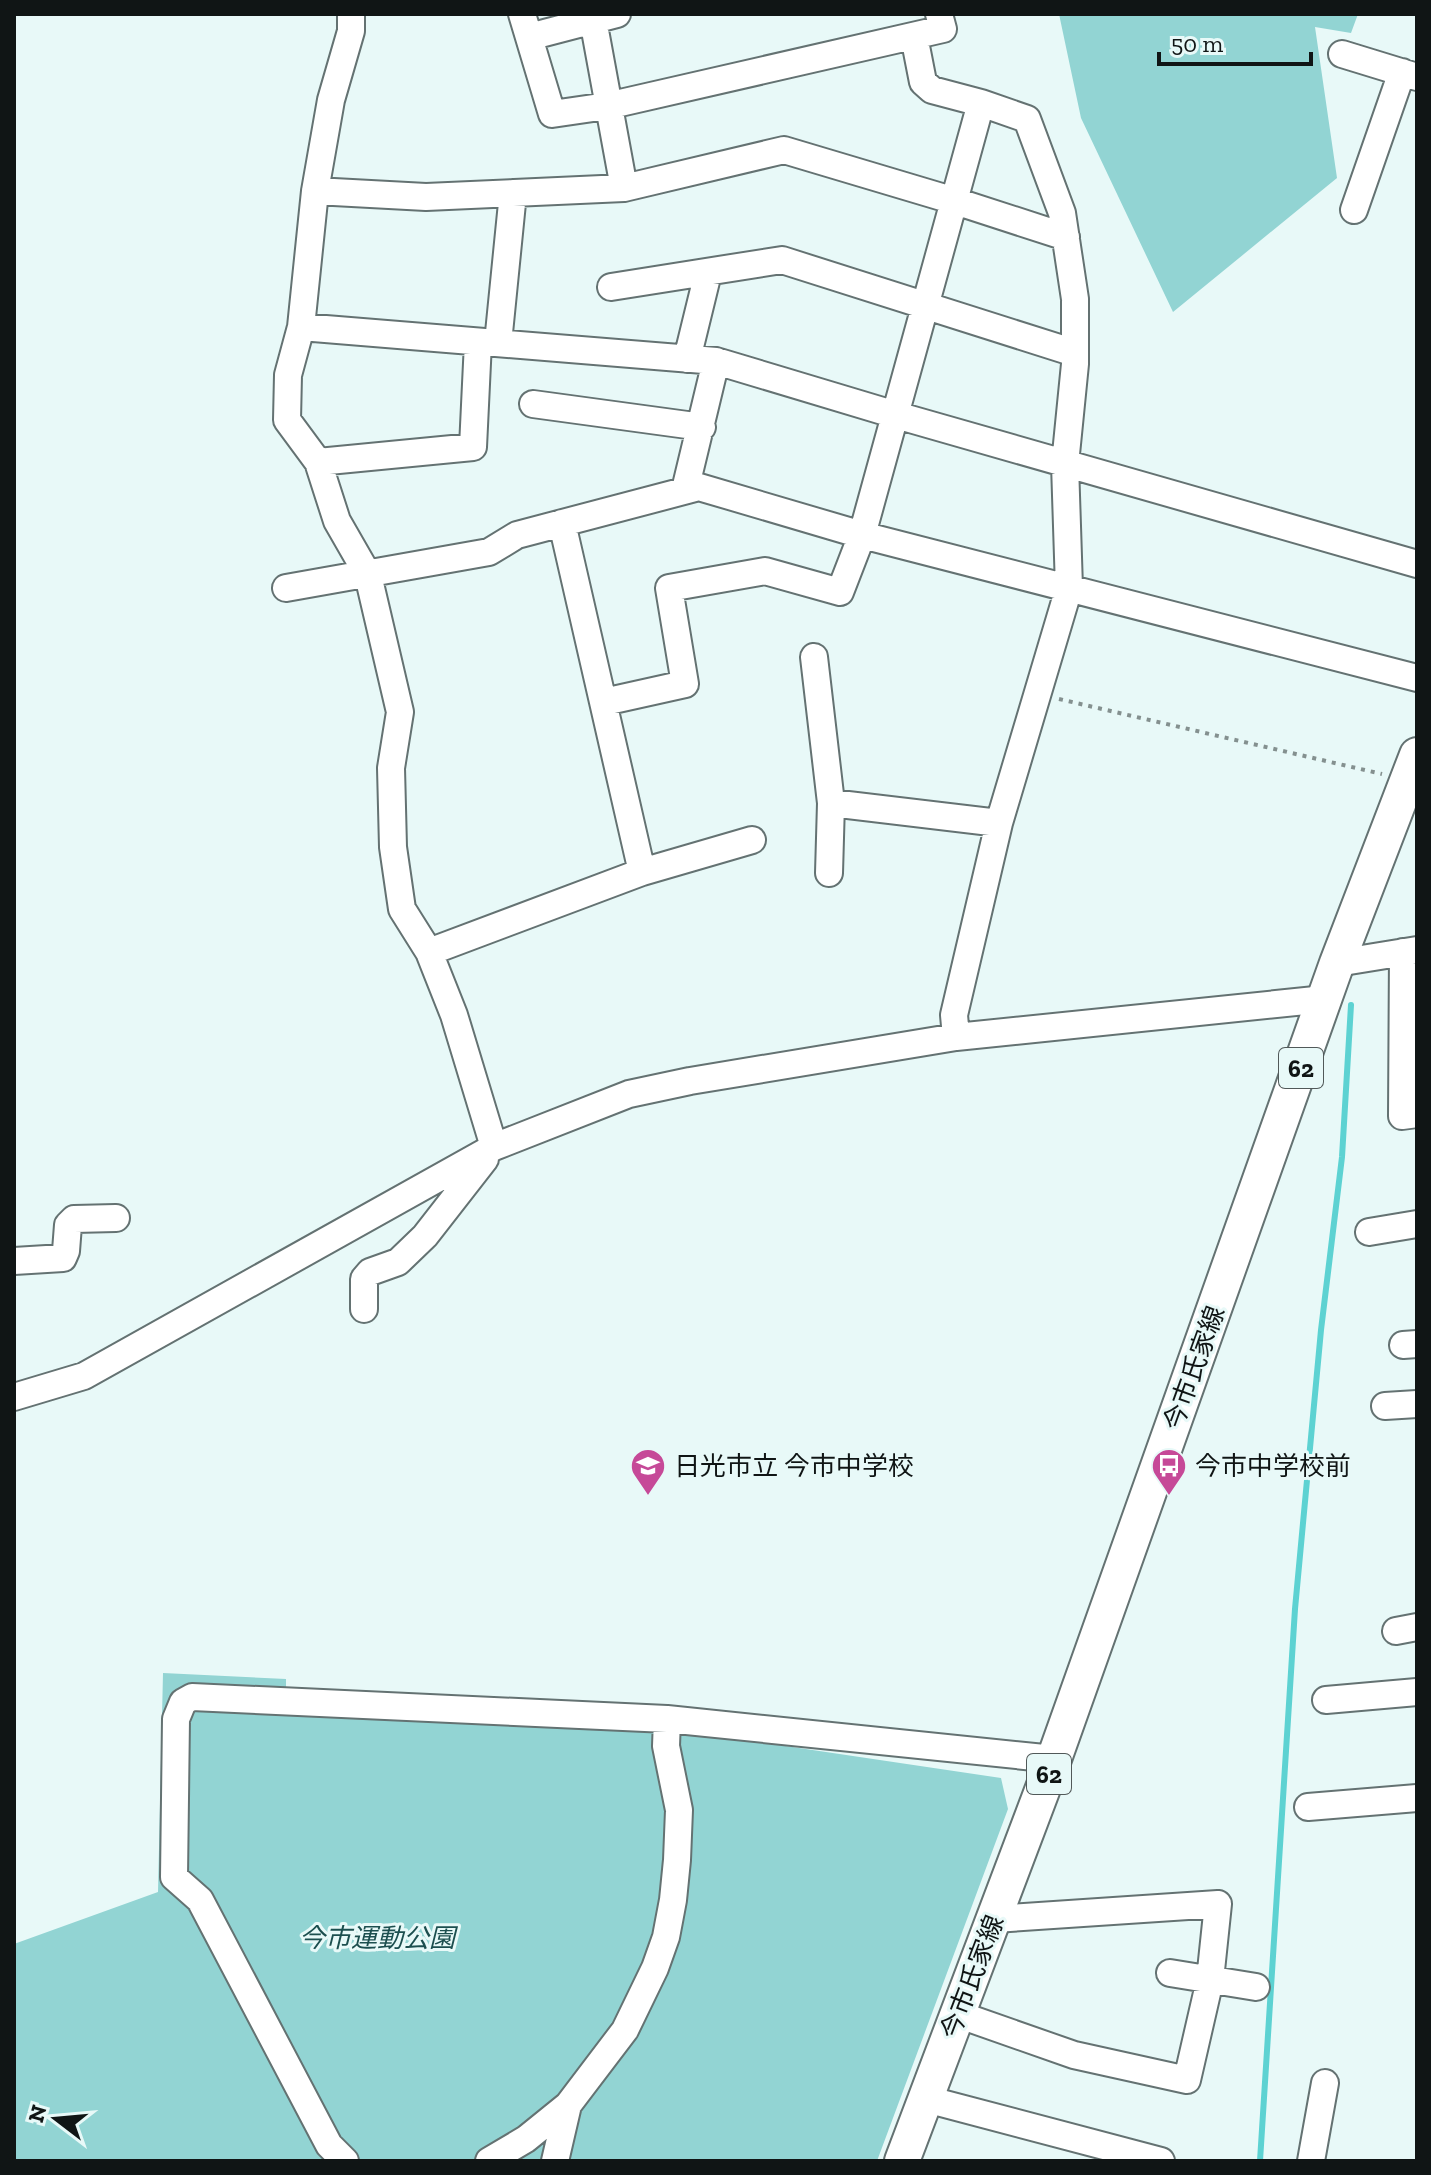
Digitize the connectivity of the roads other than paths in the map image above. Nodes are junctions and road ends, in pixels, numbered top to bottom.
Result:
1 (351, 14) edge
2 (939, 14) edge
3 (601, 16) edge
4 (526, 25) edge
5 (914, 36) junction
6 (1342, 54) dead end
7 (1409, 75) edge
8 (981, 103) junction
9 (607, 106) junction
10 (624, 188) junction
11 (315, 191) junction
12 (513, 193) junction
13 (955, 201) junction
14 (1354, 210) dead end
15 (1066, 237) junction
16 (708, 273) junction
17 (611, 287) dead end
18 (926, 306) junction
19 (301, 327) junction
20 (488, 342) junction
21 (1075, 353) junction
22 (687, 359) junction
23 (716, 361) junction
24 (533, 404) dead end
25 (896, 415) junction
26 (702, 427) junction
27 (318, 462) junction
28 (1065, 464) junction
29 (685, 490) junction
30 (562, 523) junction
31 (862, 535) junction
32 (1417, 564) edge
33 (368, 575) junction
34 (286, 588) dead end
35 (1069, 588) junction
36 (814, 657) dead end
37 (1417, 678) edge
38 (604, 702) junction
39 (1412, 768) edge
40 (831, 803) junction
41 (999, 823) junction
42 (752, 840) dead end
43 (642, 872) junction
44 (829, 873) dead end
45 (1410, 951) edge
46 (429, 952) junction
47 (1337, 963) junction
48 (1325, 999) junction
49 (956, 1037) junction
50 (1417, 1114) edge
51 (494, 1147) junction
52 (116, 1218) dead end
53 (1417, 1224) edge
54 (1369, 1232) dead end
55 (14, 1261) edge
56 (364, 1309) dead end
57 (14, 1397) edge
58 (1417, 1404) edge
59 (1385, 1406) dead end
60 (1417, 1692) edge
61 (1326, 1700) dead end
62 (667, 1719) junction
63 (1054, 1759) junction
64 (1417, 1798) edge
65 (1308, 1807) dead end
66 (994, 1919) junction
67 (1170, 1973) dead end
68 (1210, 1980) junction
69 (1256, 1987) dead end
70 (957, 2014) junction
71 (1325, 2083) dead end
72 (926, 2099) junction
73 (568, 2105) junction
74 (345, 2161) edge
75 (489, 2161) edge
76 (555, 2161) edge
77 (902, 2161) edge
78 (1161, 2161) edge
79 (1311, 2161) edge

1 - 11 street
2 - 5 street
3 - 4 street
3 - 9 street
4 - 9 street
5 - 8 street
5 - 9 street
6 - 7 street
7 - 14 street
8 - 13 street
8 - 15 street
9 - 10 street
10 - 12 street
10 - 13 street
11 - 12 street
11 - 19 street
12 - 20 street
13 - 15 street
13 - 18 street
15 - 21 street
16 - 17 street
16 - 18 street
16 - 22 street
18 - 21 street
18 - 25 street
19 - 20 street
19 - 27 street
20 - 22 street
20 - 27 street
21 - 28 street
22 - 23 street
23 - 25 street
23 - 26 street
24 - 26 street
25 - 28 street
25 - 31 street
26 - 29 street
27 - 33 street
28 - 32 street
28 - 35 street
29 - 30 street
29 - 31 street
30 - 33 street
30 - 38 street
31 - 35 street
31 - 38 street
33 - 34 street
33 - 46 street
35 - 37 street
35 - 41 street
36 - 40 street
38 - 43 street
39 - 47 main road, 今市氏家線 / 62
40 - 41 street
40 - 44 street
41 - 49 street
42 - 43 street
43 - 46 street
45 - 47 street
45 - 50 street
46 - 51 street
47 - 48 main road, 今市氏家線 / 62
48 - 49 street
48 - 63 main road, 今市氏家線 / 62
49 - 51 street
51 - 56 street
51 - 57 street
52 - 55 street
53 - 54 street
58 - 59 street
60 - 61 street
62 - 63 street
62 - 73 street
62 - 74 street
63 - 66 main road, 今市氏家線 / 62
64 - 65 street
66 - 68 street
66 - 70 main road, 今市氏家線 / 62
67 - 68 street
68 - 69 street
68 - 70 street
70 - 72 main road, 今市氏家線 / 62
71 - 79 street
72 - 77 main road, 今市氏家線 / 62
72 - 78 street
73 - 75 street
73 - 76 street

